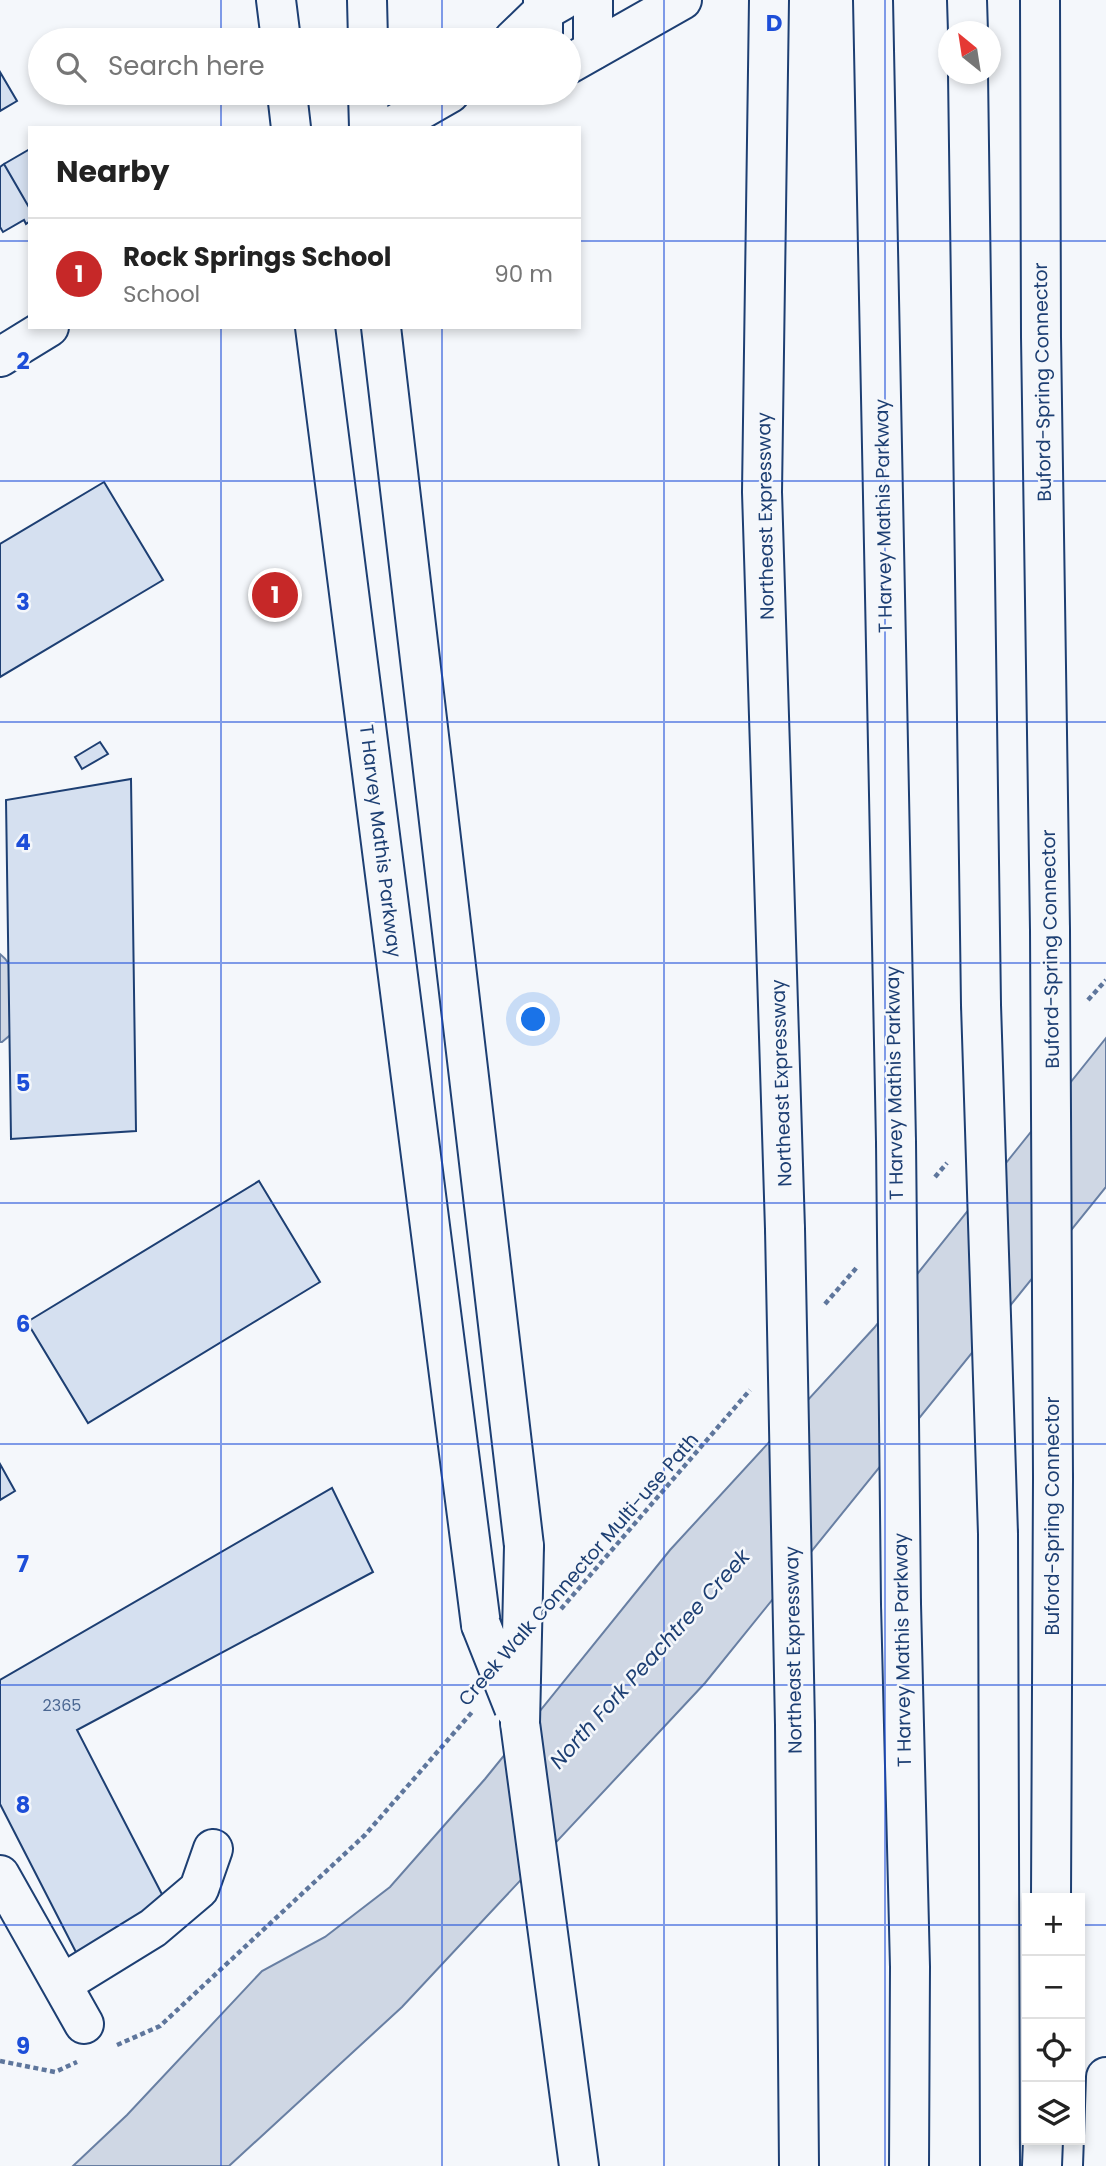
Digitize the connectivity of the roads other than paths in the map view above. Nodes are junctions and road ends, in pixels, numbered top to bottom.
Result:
1 (367, 0) edge
2 (593, 0) edge
3 (682, 0) edge
4 (769, 0) edge
5 (967, 0) edge
6 (1040, 0) edge
7 (873, 8) edge
8 (548, 13) edge
9 (968, 21) edge
10 (368, 28) edge
11 (529, 28) edge
12 (581, 57) edge
13 (968, 84) edge
14 (289, 105) edge
15 (368, 105) edge
16 (429, 105) edge
17 (292, 126) edge
18 (369, 126) edge
19 (392, 126) edge
20 (46, 329) edge
21 (316, 329) edge
22 (381, 329) edge
23 (0, 357) edge
24 (520, 1723) junction
25 (213, 1849) dead end
26 (0, 1875) edge
27 (1051, 1893) edge
28 (62, 1984) junction
29 (90, 2045) road end
30 (1106, 2077) edge
31 (1043, 2145) edge
32 (579, 2166) edge
33 (799, 2166) edge
34 (909, 2166) edge
35 (1000, 2166) edge
36 (1042, 2166) edge
37 (1103, 2166) edge

1 - 10 main road
2 - 12 main road
3 - 12 main road
4 - 33 main road, Northeast Expressway, bridge
5 - 9 main road
6 - 27 main road, Buford-Spring Connector, bridge
7 - 34 main road, T Harvey Mathis Parkway, bridge
8 - 11 main road
13 - 35 main road, bridge
14 - 17 main road
15 - 18 main road
16 - 19 main road
20 - 23 main road
21 - 24 main road, T Harvey Mathis Parkway, bridge
22 - 24 main road, bridge
24 - 32 main road
25 - 28 main road
26 - 28 main road
28 - 29 main road
30 - 37 main road
31 - 36 main road

